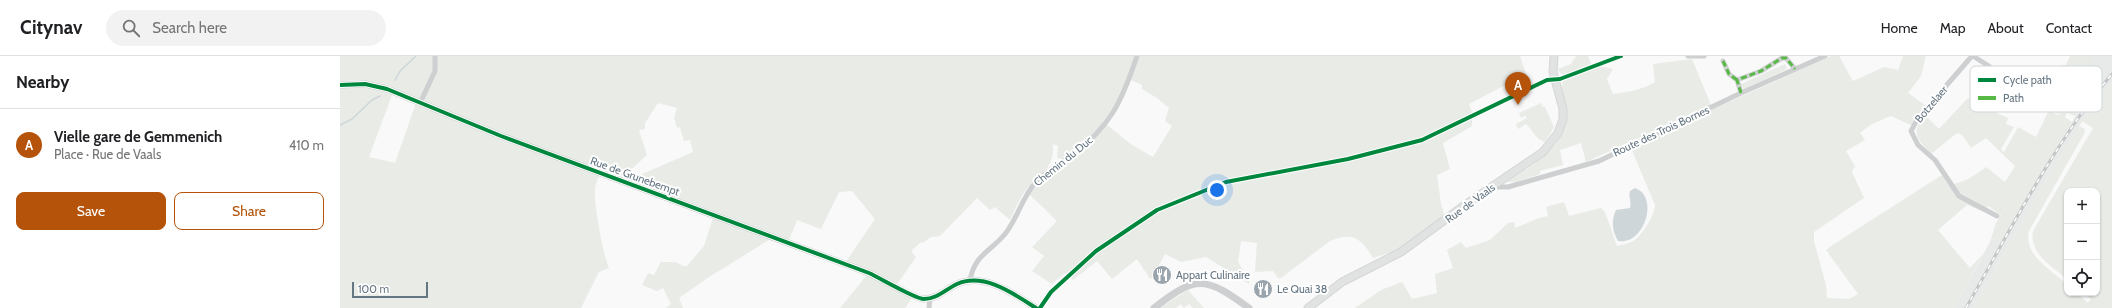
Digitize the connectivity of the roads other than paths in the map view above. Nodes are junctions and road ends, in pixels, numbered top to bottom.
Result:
1 (435, 56) edge
2 (1137, 56) edge
3 (1554, 56) edge
4 (1621, 56) edge
5 (1688, 56) edge
6 (1704, 56) edge
7 (1825, 56) edge
8 (1973, 56) edge
9 (1723, 61) dead end
10 (1989, 66) edge
11 (1795, 69) junction
12 (1555, 80) junction
13 (1737, 80) junction
14 (340, 86) edge
15 (1741, 93) junction
16 (420, 103) junction
17 (1491, 187) junction
18 (1997, 216) dead end
19 (970, 281) junction
20 (930, 298) junction
21 (929, 308) edge
22 (1035, 308) edge
23 (1154, 308) edge
24 (1249, 308) edge
25 (1308, 308) edge

1 - 16 street
2 - 19 street, Chemin du Duc
3 - 12 main road, Rue de Vaals
4 - 12 street
5 - 6 street
7 - 11 street, Route des Trois Bornes
8 - 10 street, Botzelaer
8 - 18 street, Botzelaer
9 - 13 street
11 - 13 street
11 - 15 street, Route des Trois Bornes
12 - 17 main road, Rue de Vaals
13 - 15 street
14 - 16 street, Rue de Grunebempt
15 - 17 street, Route des Trois Bornes
16 - 20 street, Rue de Grunebempt
17 - 25 main road, Rue de Vaals
19 - 20 street
19 - 22 street
20 - 21 street
23 - 24 street

